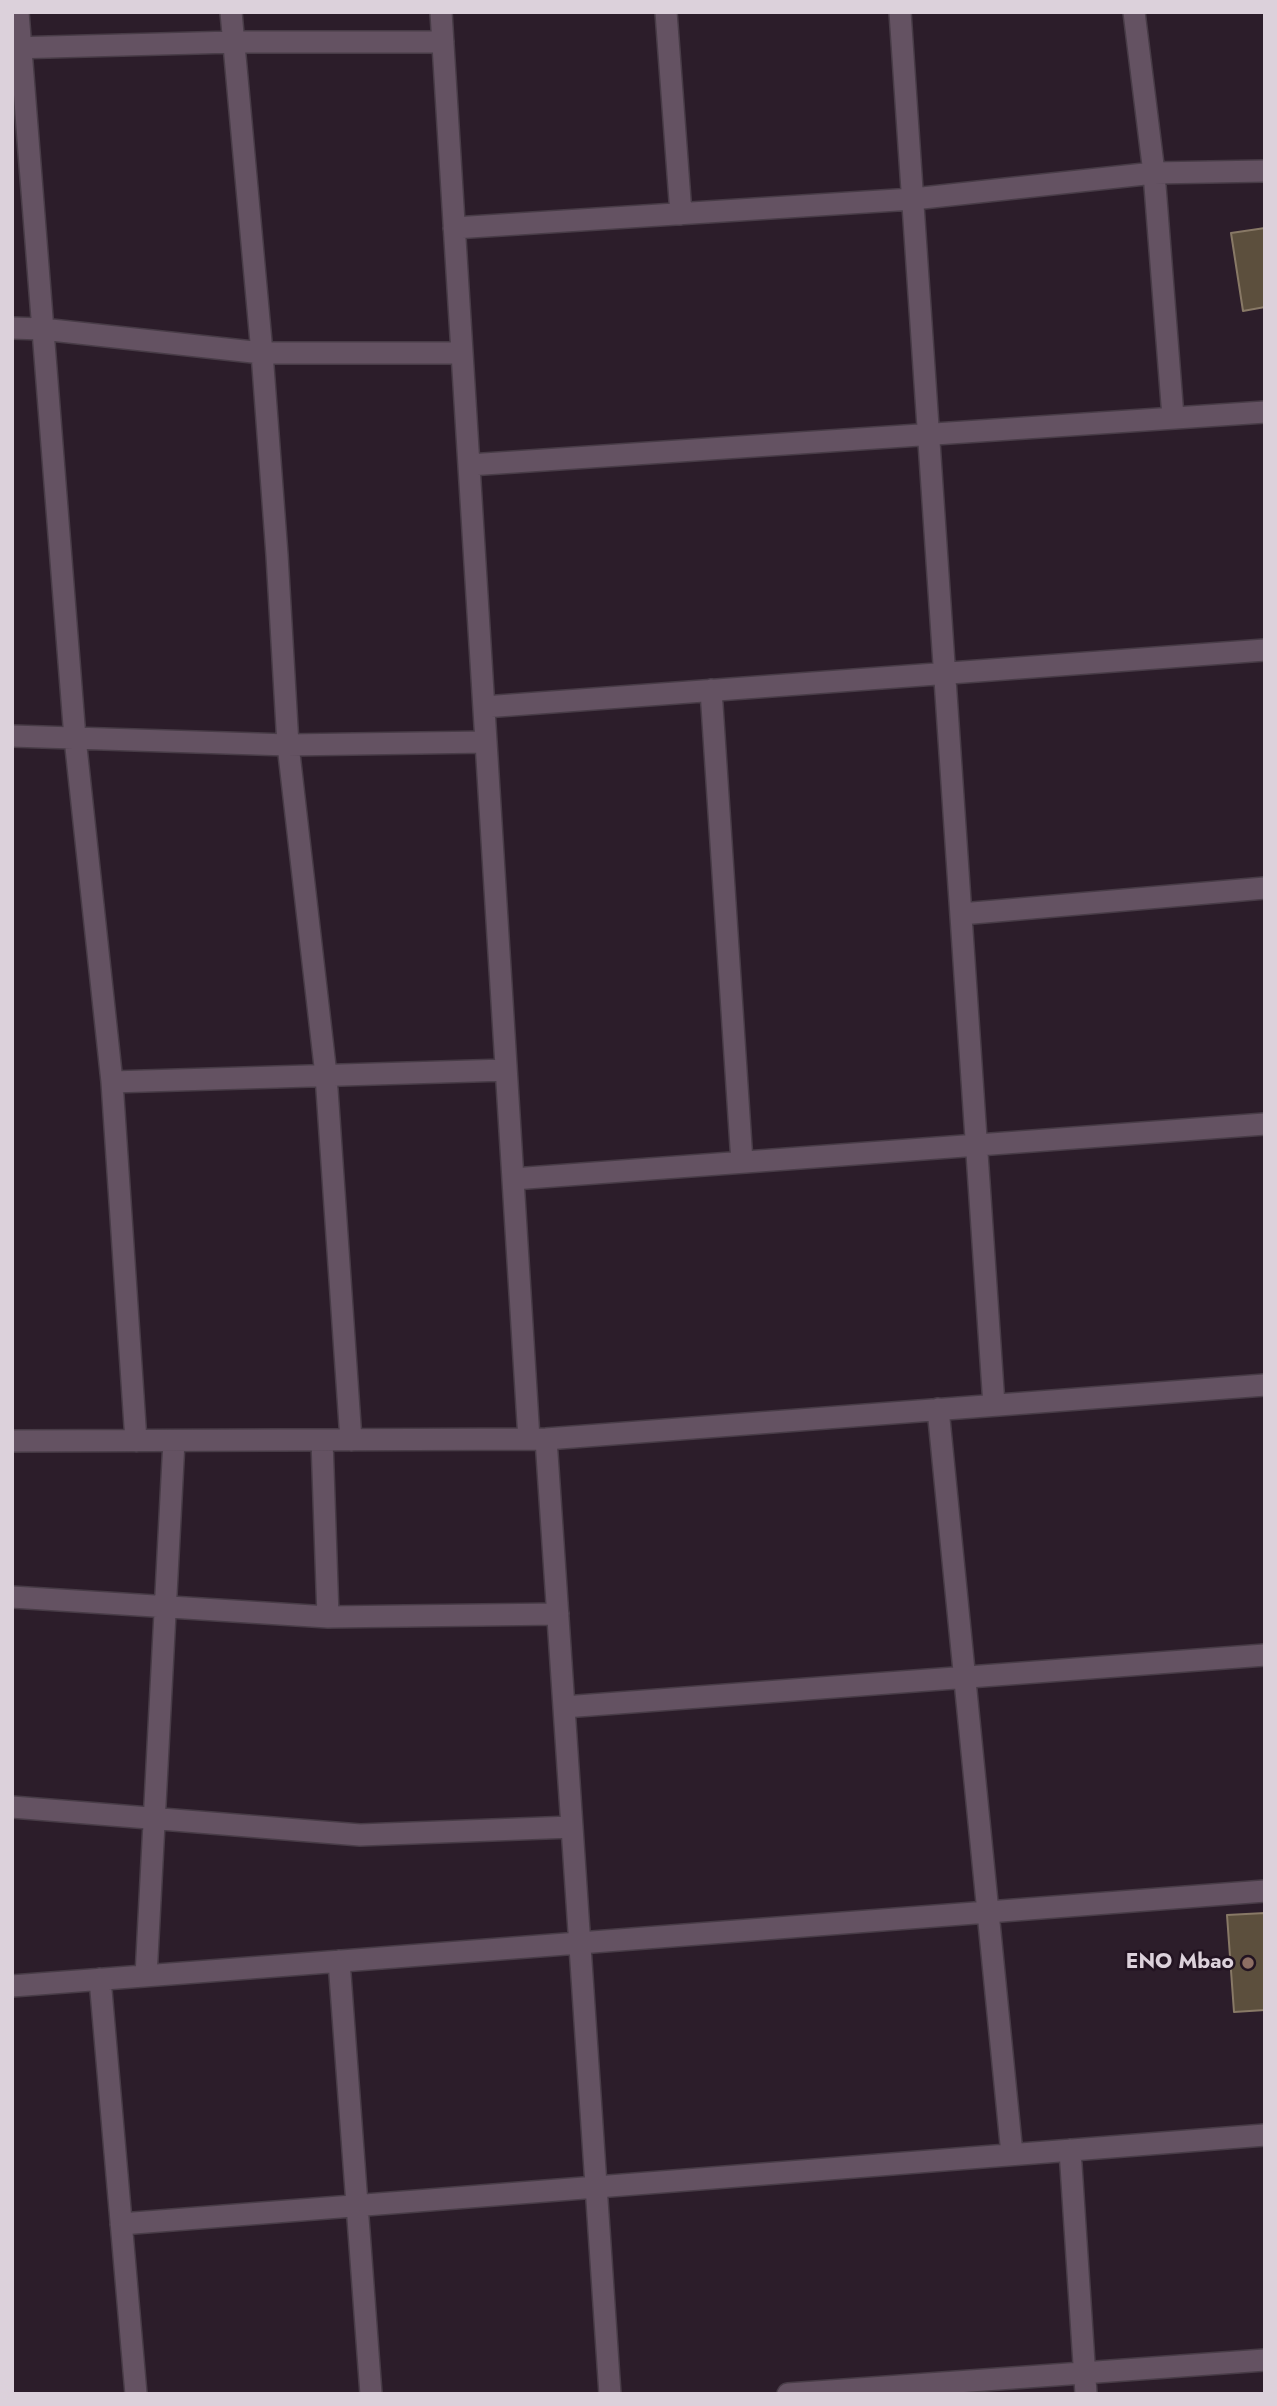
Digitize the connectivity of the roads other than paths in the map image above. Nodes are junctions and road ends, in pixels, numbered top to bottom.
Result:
1 (18, 12) edge
2 (231, 12) edge
3 (442, 12) edge
4 (666, 12) edge
5 (900, 12) edge
6 (1134, 12) edge
7 (234, 42) junction
8 (443, 42) junction
9 (17, 48) edge
10 (1265, 171) edge
11 (1153, 173) junction
12 (913, 199) junction
13 (681, 214) junction
14 (454, 228) junction
15 (12, 328) edge
16 (42, 329) junction
17 (262, 353) junction
18 (462, 353) junction
19 (1265, 412) edge
20 (1173, 417) junction
21 (929, 436) junction
22 (469, 465) junction
23 (1265, 650) edge
24 (945, 673) junction
25 (711, 690) junction
26 (484, 707) junction
27 (12, 736) edge
28 (75, 738) junction
29 (486, 742) junction
30 (288, 745) junction
31 (1265, 888) edge
32 (961, 914) junction
33 (506, 1070) junction
34 (326, 1075) junction
35 (112, 1082) junction
36 (1265, 1124) edge
37 (977, 1145) junction
38 (742, 1162) junction
39 (513, 1179) junction
40 (1265, 1385) edge
41 (994, 1405) junction
42 (938, 1409) junction
43 (537, 1439) junction
44 (322, 1440) junction
45 (351, 1440) junction
46 (12, 1441) edge
47 (136, 1441) junction
48 (174, 1441) junction
49 (12, 1597) edge
50 (165, 1606) junction
51 (558, 1614) junction
52 (328, 1616) junction
53 (1265, 1655) edge
54 (965, 1677) junction
55 (564, 1707) junction
56 (12, 1807) edge
57 (154, 1818) junction
58 (572, 1826) junction
59 (1265, 1891) edge
60 (988, 1912) junction
61 (579, 1943) junction
62 (340, 1961) junction
63 (146, 1976) junction
64 (100, 1979) junction
65 (12, 1986) edge
66 (1265, 2135) edge
67 (1070, 2150) junction
68 (1012, 2154) junction
69 (596, 2187) junction
70 (358, 2206) junction
71 (121, 2224) junction
72 (1265, 2360) edge
73 (1085, 2383) edge
74 (846, 2392) edge
75 (136, 2394) edge
76 (371, 2394) edge
77 (610, 2394) edge
78 (788, 2394) edge

1 - 9 street
2 - 7 street
3 - 8 street
4 - 13 street
5 - 12 street
6 - 11 street
7 - 8 street
7 - 9 street
7 - 17 street
8 - 14 street
9 - 16 street
10 - 11 street
11 - 12 street
11 - 20 street
12 - 13 street
12 - 21 street
13 - 14 street
14 - 18 street
15 - 16 street
16 - 17 street
16 - 28 street
17 - 18 street
17 - 30 street
18 - 22 street
19 - 20 street
20 - 21 street
21 - 22 street
21 - 24 street
22 - 26 street
23 - 24 street
24 - 25 street
24 - 32 street
25 - 26 street
25 - 38 street
26 - 29 street
27 - 28 street
28 - 30 street
28 - 35 street
29 - 30 street
29 - 33 street
30 - 34 street
31 - 32 street
32 - 37 street
33 - 34 street
33 - 39 street
34 - 35 street
34 - 45 street
35 - 47 street
36 - 37 street
37 - 38 street
37 - 41 street
38 - 39 street
39 - 43 street
40 - 41 street
41 - 42 street
42 - 43 street
42 - 54 street
43 - 45 street
43 - 51 street
44 - 45 street
44 - 48 street
44 - 52 street
46 - 47 street
47 - 48 street
48 - 50 street
49 - 50 street
50 - 52 street
50 - 57 street
51 - 52 street
51 - 55 street
53 - 54 street
54 - 55 street
54 - 60 street
55 - 58 street
56 - 57 street
57 - 58 street
57 - 63 street
58 - 61 street
59 - 60 street
60 - 61 street
60 - 68 street
61 - 62 street
61 - 69 street
62 - 63 street
62 - 70 street
63 - 64 street
64 - 65 street
64 - 71 street
66 - 67 street
67 - 68 street
67 - 73 street
68 - 69 street
69 - 70 street
69 - 77 street
70 - 71 street
70 - 76 street
71 - 75 street
72 - 73 street
73 - 74 street
74 - 78 street

